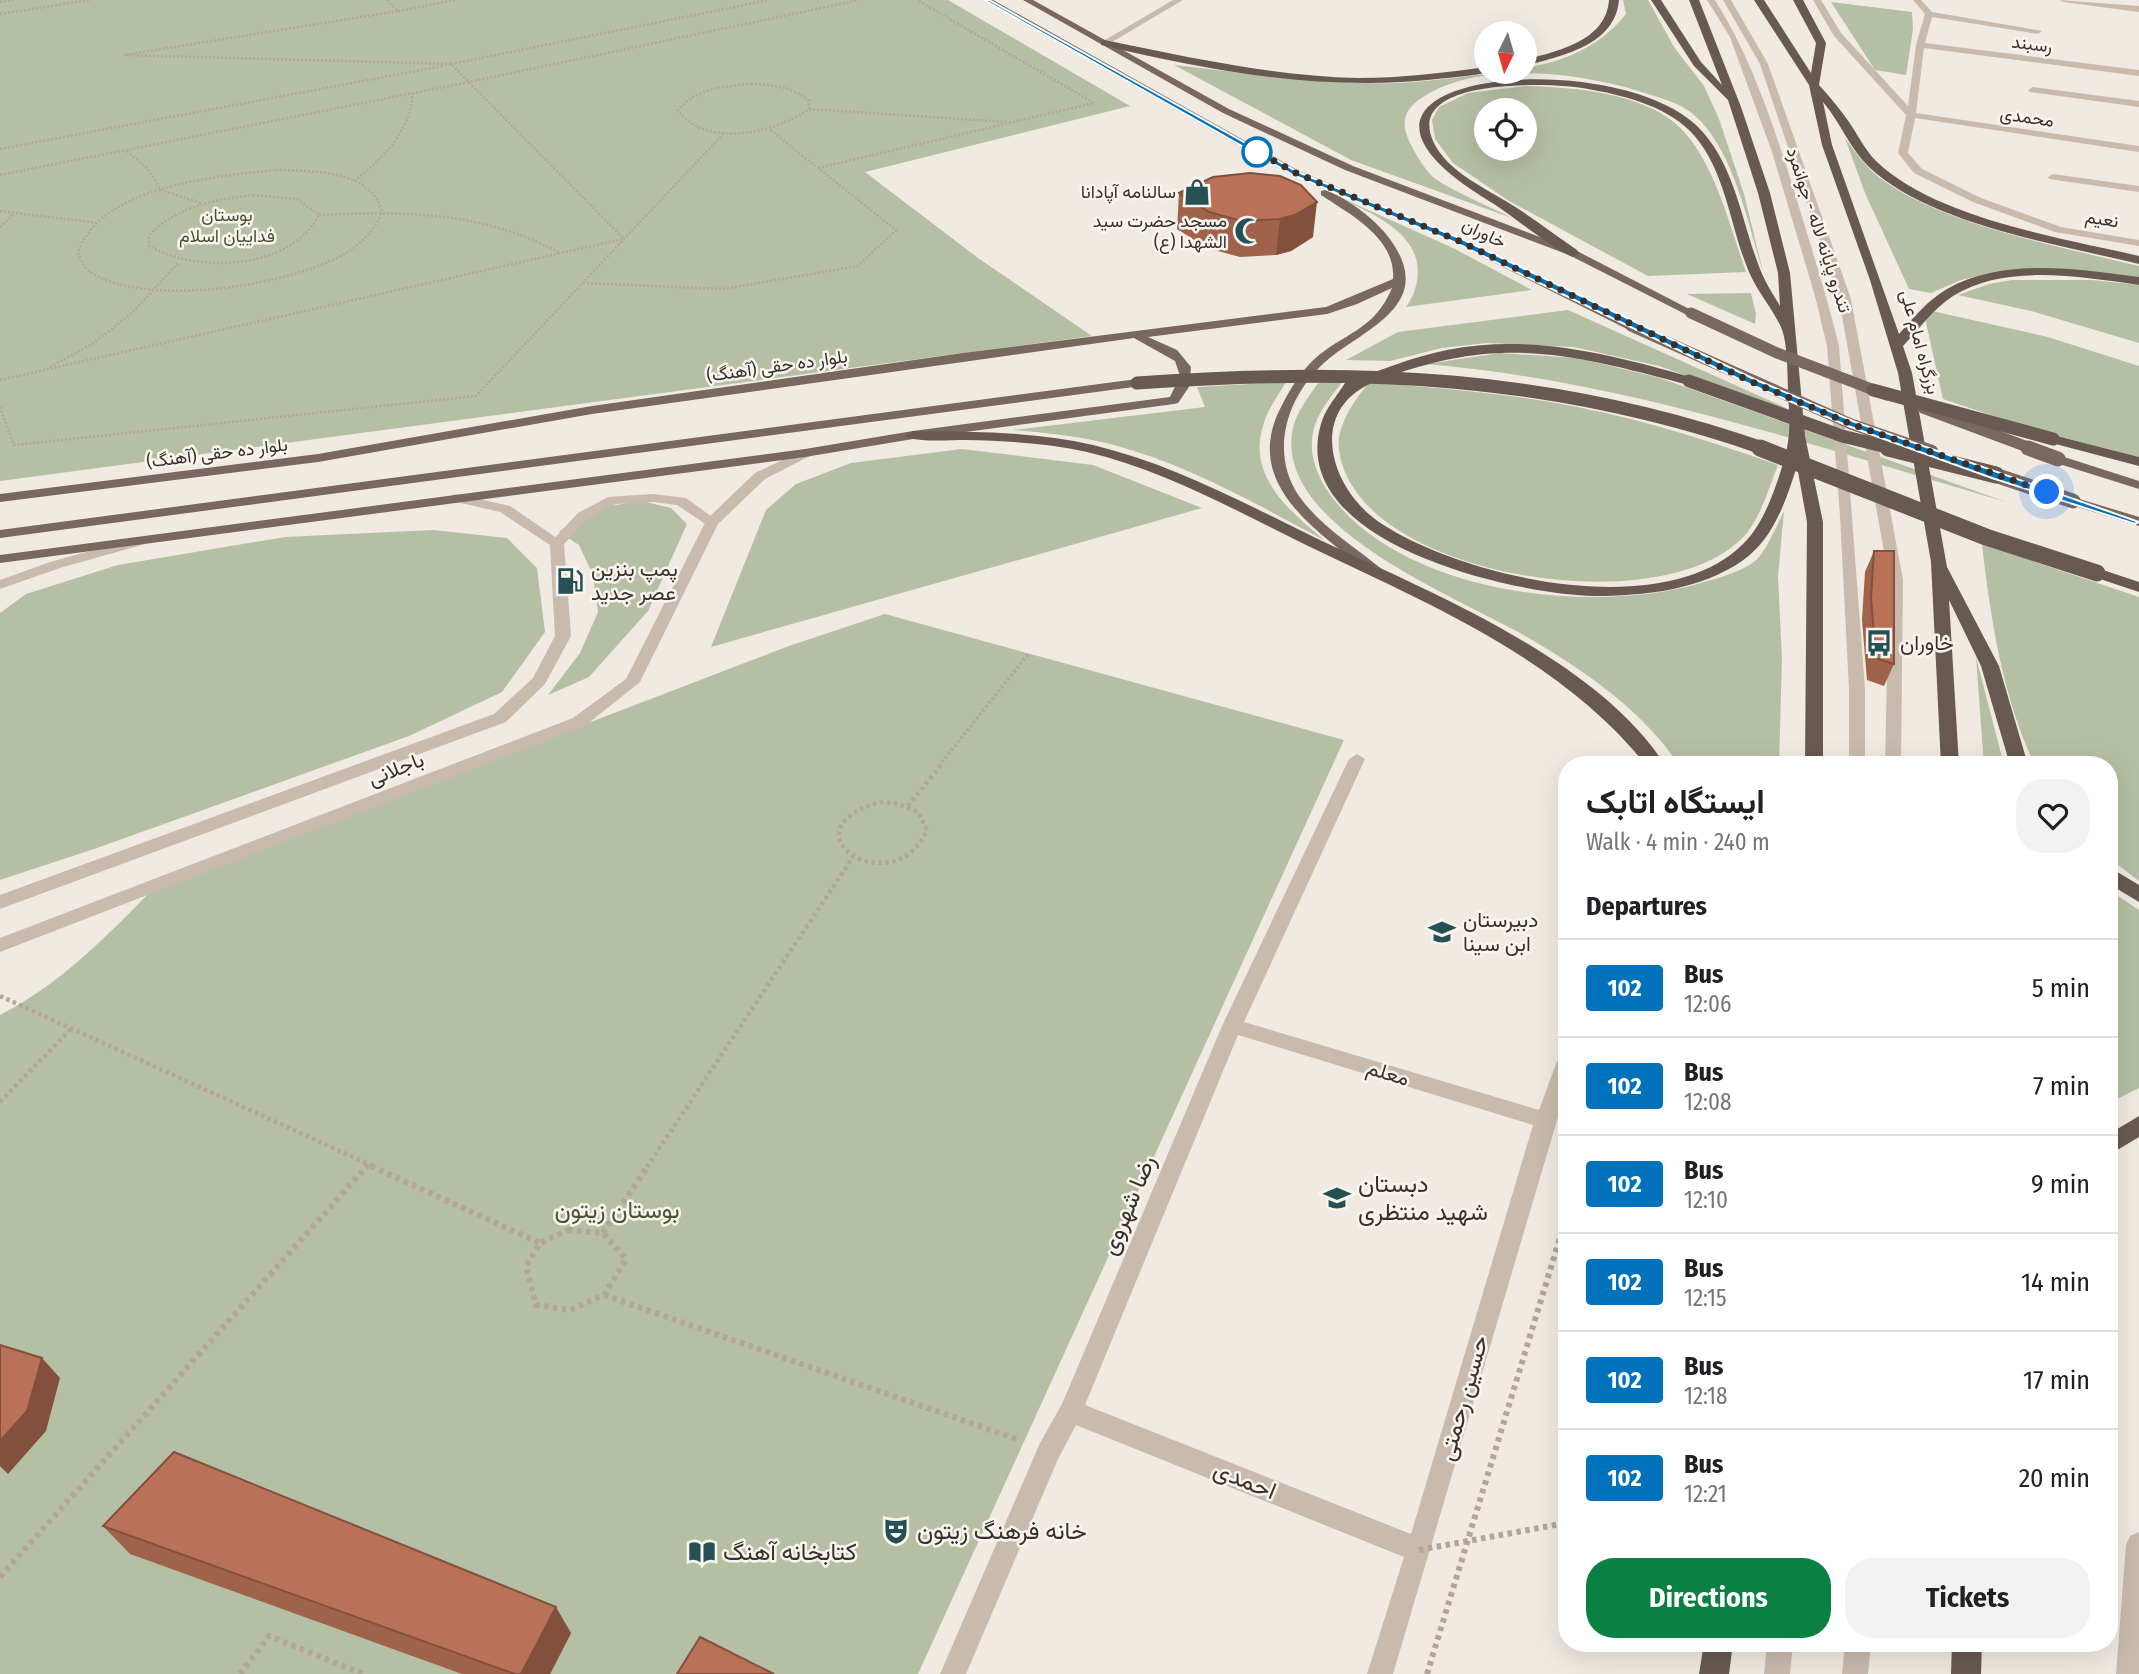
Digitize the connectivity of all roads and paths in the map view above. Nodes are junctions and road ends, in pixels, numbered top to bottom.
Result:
1 (13, 0) edge
2 (89, 0) edge
3 (387, 0) edge
4 (456, 0) edge
5 (769, 0) edge
6 (859, 0) edge
7 (917, 0) edge
8 (987, 0) edge
9 (1027, 0) edge
10 (1179, 0) edge
11 (1614, 0) edge
12 (1656, 0) edge
13 (1694, 0) edge
14 (1711, 0) edge
15 (1727, 0) edge
16 (1759, 0) edge
17 (1798, 0) edge
18 (1817, 0) edge
19 (1917, 0) edge
20 (2063, 0) edge
21 (0, 2) edge
22 (2139, 9) edge
23 (398, 11) junction
24 (0, 14) edge
25 (1929, 14) junction
26 (2038, 30) dead end
27 (1104, 43) junction
28 (1920, 46) junction
29 (1537, 60) edge
30 (451, 64) junction
31 (1474, 71) edge
32 (2139, 73) edge
33 (469, 82) junction
34 (1814, 85) junction
35 (2033, 90) dead end
36 (413, 93) junction
37 (2139, 104) edge
38 (1736, 107) junction
39 (809, 109) junction
40 (1911, 116) junction
41 (1012, 122) junction
42 (769, 129) junction
43 (725, 132) junction
44 (0, 149) edge
45 (2139, 149) edge
46 (126, 150) junction
47 (818, 168) junction
48 (1296, 173) junction
49 (0, 175) edge
50 (2053, 177) dead end
51 (354, 181) junction
52 (2139, 189) edge
53 (161, 190) junction
54 (202, 204) junction
55 (0, 211) edge
56 (382, 212) junction
57 (15, 214) junction
58 (319, 215) junction
59 (97, 223) junction
60 (0, 227) edge
61 (624, 239) junction
62 (2139, 243) edge
63 (1573, 253) junction
64 (561, 254) junction
65 (2139, 260) edge
66 (179, 262) junction
67 (1399, 281) junction
68 (2139, 281) edge
69 (583, 283) junction
70 (152, 291) junction
71 (1787, 327) junction
72 (1134, 336) junction
73 (1897, 345) junction
74 (43, 370) junction
75 (0, 380) edge
76 (1689, 381) joint
77 (1137, 383) joint
78 (1872, 390) junction
79 (0, 407) edge
80 (913, 435) junction
81 (1798, 436) junction
82 (2053, 439) joint
83 (805, 453) junction
84 (2058, 459) joint
85 (2139, 462) edge
86 (1996, 475) junction
87 (2139, 486) edge
88 (0, 498) edge
89 (457, 498) junction
90 (712, 522) junction
91 (2139, 522) edge
92 (0, 534) edge
93 (149, 539) junction
94 (557, 542) junction
95 (0, 559) edge
96 (1939, 562) junction
97 (1381, 576) junction
98 (0, 585) edge
99 (2139, 587) edge
100 (1029, 653) dead end
101 (1650, 756) edge
102 (1814, 756) edge
103 (1857, 756) edge
104 (1893, 756) edge
105 (1950, 756) edge
106 (2016, 756) edge
107 (1357, 759) dead end
108 (908, 806) junction
109 (853, 857) junction
110 (2118, 880) edge
111 (2139, 895) edge
112 (0, 902) edge
113 (0, 945) edge
114 (0, 996) edge
115 (1231, 1026) junction
116 (72, 1028) junction
117 (1558, 1085) edge
118 (0, 1102) edge
119 (1545, 1120) junction
120 (2139, 1125) edge
121 (2118, 1140) edge
122 (369, 1164) junction
123 (603, 1233) junction
124 (1558, 1243) edge
125 (540, 1244) junction
126 (604, 1295) junction
127 (1071, 1411) junction
128 (1049, 1451) junction
129 (1558, 1524) edge
130 (2139, 1547) edge
131 (1419, 1550) junction
132 (0, 1577) edge
133 (1718, 1652) edge
134 (1779, 1652) edge
135 (1857, 1652) edge
136 (1967, 1652) edge
137 (240, 1674) edge
138 (363, 1674) edge
139 (953, 1674) edge
140 (1380, 1674) edge
141 (1427, 1674) edge
142 (1714, 1674) edge
143 (1777, 1674) edge
144 (1855, 1674) edge
145 (1966, 1674) edge
146 (2129, 1674) edge

1 - 21 path
2 - 24 path
3 - 23 path
4 - 23 path
5 - 30 path
6 - 33 path
7 - 41 path
8 - 48 main road, خاوران
9 - 27 main road, خاوران
10 - 27 street
11 - 29 highway
12 - 38 highway
13 - 38 highway
14 - 103 street
15 - 104 street, تندرو پایانه لاله - جوانمرد
16 - 34 highway, بزرگراه امام علی
17 - 34 highway
18 - 40 street
19 - 25 street
20 - 22 street
23 - 30 path
25 - 26 street
25 - 28 street
27 - 31 highway
27 - 63 main road, خاوران
28 - 32 street, رسبند
28 - 40 street
30 - 33 path
30 - 44 path
33 - 36 path
33 - 61 path
34 - 65 highway
34 - 73 highway, بزرگراه امام علی
35 - 37 street
36 - 46 path
36 - 51 path
38 - 71 highway
39 - 41 path
39 - 42 path
39 - 43 path
40 - 45 street, محمدی
40 - 62 street, نعیم
41 - 47 path
42 - 43 path
42 - 47 path
43 - 61 path
46 - 49 path
46 - 53 path
47 - 69 path
48 - 67 main road
48 - 86 main road, خاوران, bridge
50 - 52 street
51 - 53 path
51 - 56 path
53 - 54 path
53 - 59 path
54 - 58 path
54 - 66 path
55 - 57 path
56 - 58 path
56 - 64 path
56 - 70 path
57 - 59 path
57 - 60 path
58 - 66 path
59 - 70 path
61 - 64 path
61 - 69 path
63 - 71 highway
63 - 78 main road, خاوران, bridge
64 - 74 path
66 - 70 path
67 - 72 main road, بلوار ده حقی (آهنگ)
67 - 97 main road
68 - 73 highway
69 - 79 path
70 - 74 path
71 - 81 highway
72 - 80 main road
72 - 88 main road, بلوار ده حقی (آهنگ)
73 - 96 highway, بزرگراه امام علی
74 - 75 path
76 - 81 highway
76 - 86 highway, bridge
77 - 92 main road
77 - 99 highway, bridge
78 - 82 highway, bridge
78 - 84 main road, خاوران, bridge
80 - 83 main road
80 - 97 highway
81 - 102 highway
82 - 85 highway
83 - 89 main road
83 - 90 street, باجلانی
84 - 87 street
86 - 91 main road, خاوران, bridge
89 - 93 main road
89 - 94 street
90 - 94 street
90 - 113 street, باجلانی
93 - 95 main road
93 - 98 street
94 - 112 street, باجلانی
96 - 105 highway, بزرگراه امام علی
96 - 106 highway
97 - 101 highway
100 - 108 path
107 - 115 street, رضا شهروی
108 - 109 path
108 - 109 path
109 - 123 path
110 - 111 highway
114 - 116 path
115 - 119 street, معلم
115 - 127 street, رضا شهروی
116 - 118 path
116 - 122 path
117 - 119 street, حسین رحمتی
119 - 131 street, حسین رحمتی
120 - 121 highway
122 - 125 path
122 - 132 path
123 - 125 path
123 - 126 path
124 - 141 path
125 - 126 path
126 - 128 path
127 - 128 street, رضا شهروی
127 - 131 street, احمدی
128 - 139 street, رضا شهروی
129 - 131 path, bridge
130 - 146 street
131 - 140 street, حسین رحمتی
133 - 142 highway
134 - 143 street
135 - 144 street
136 - 145 highway
137 - 138 path

